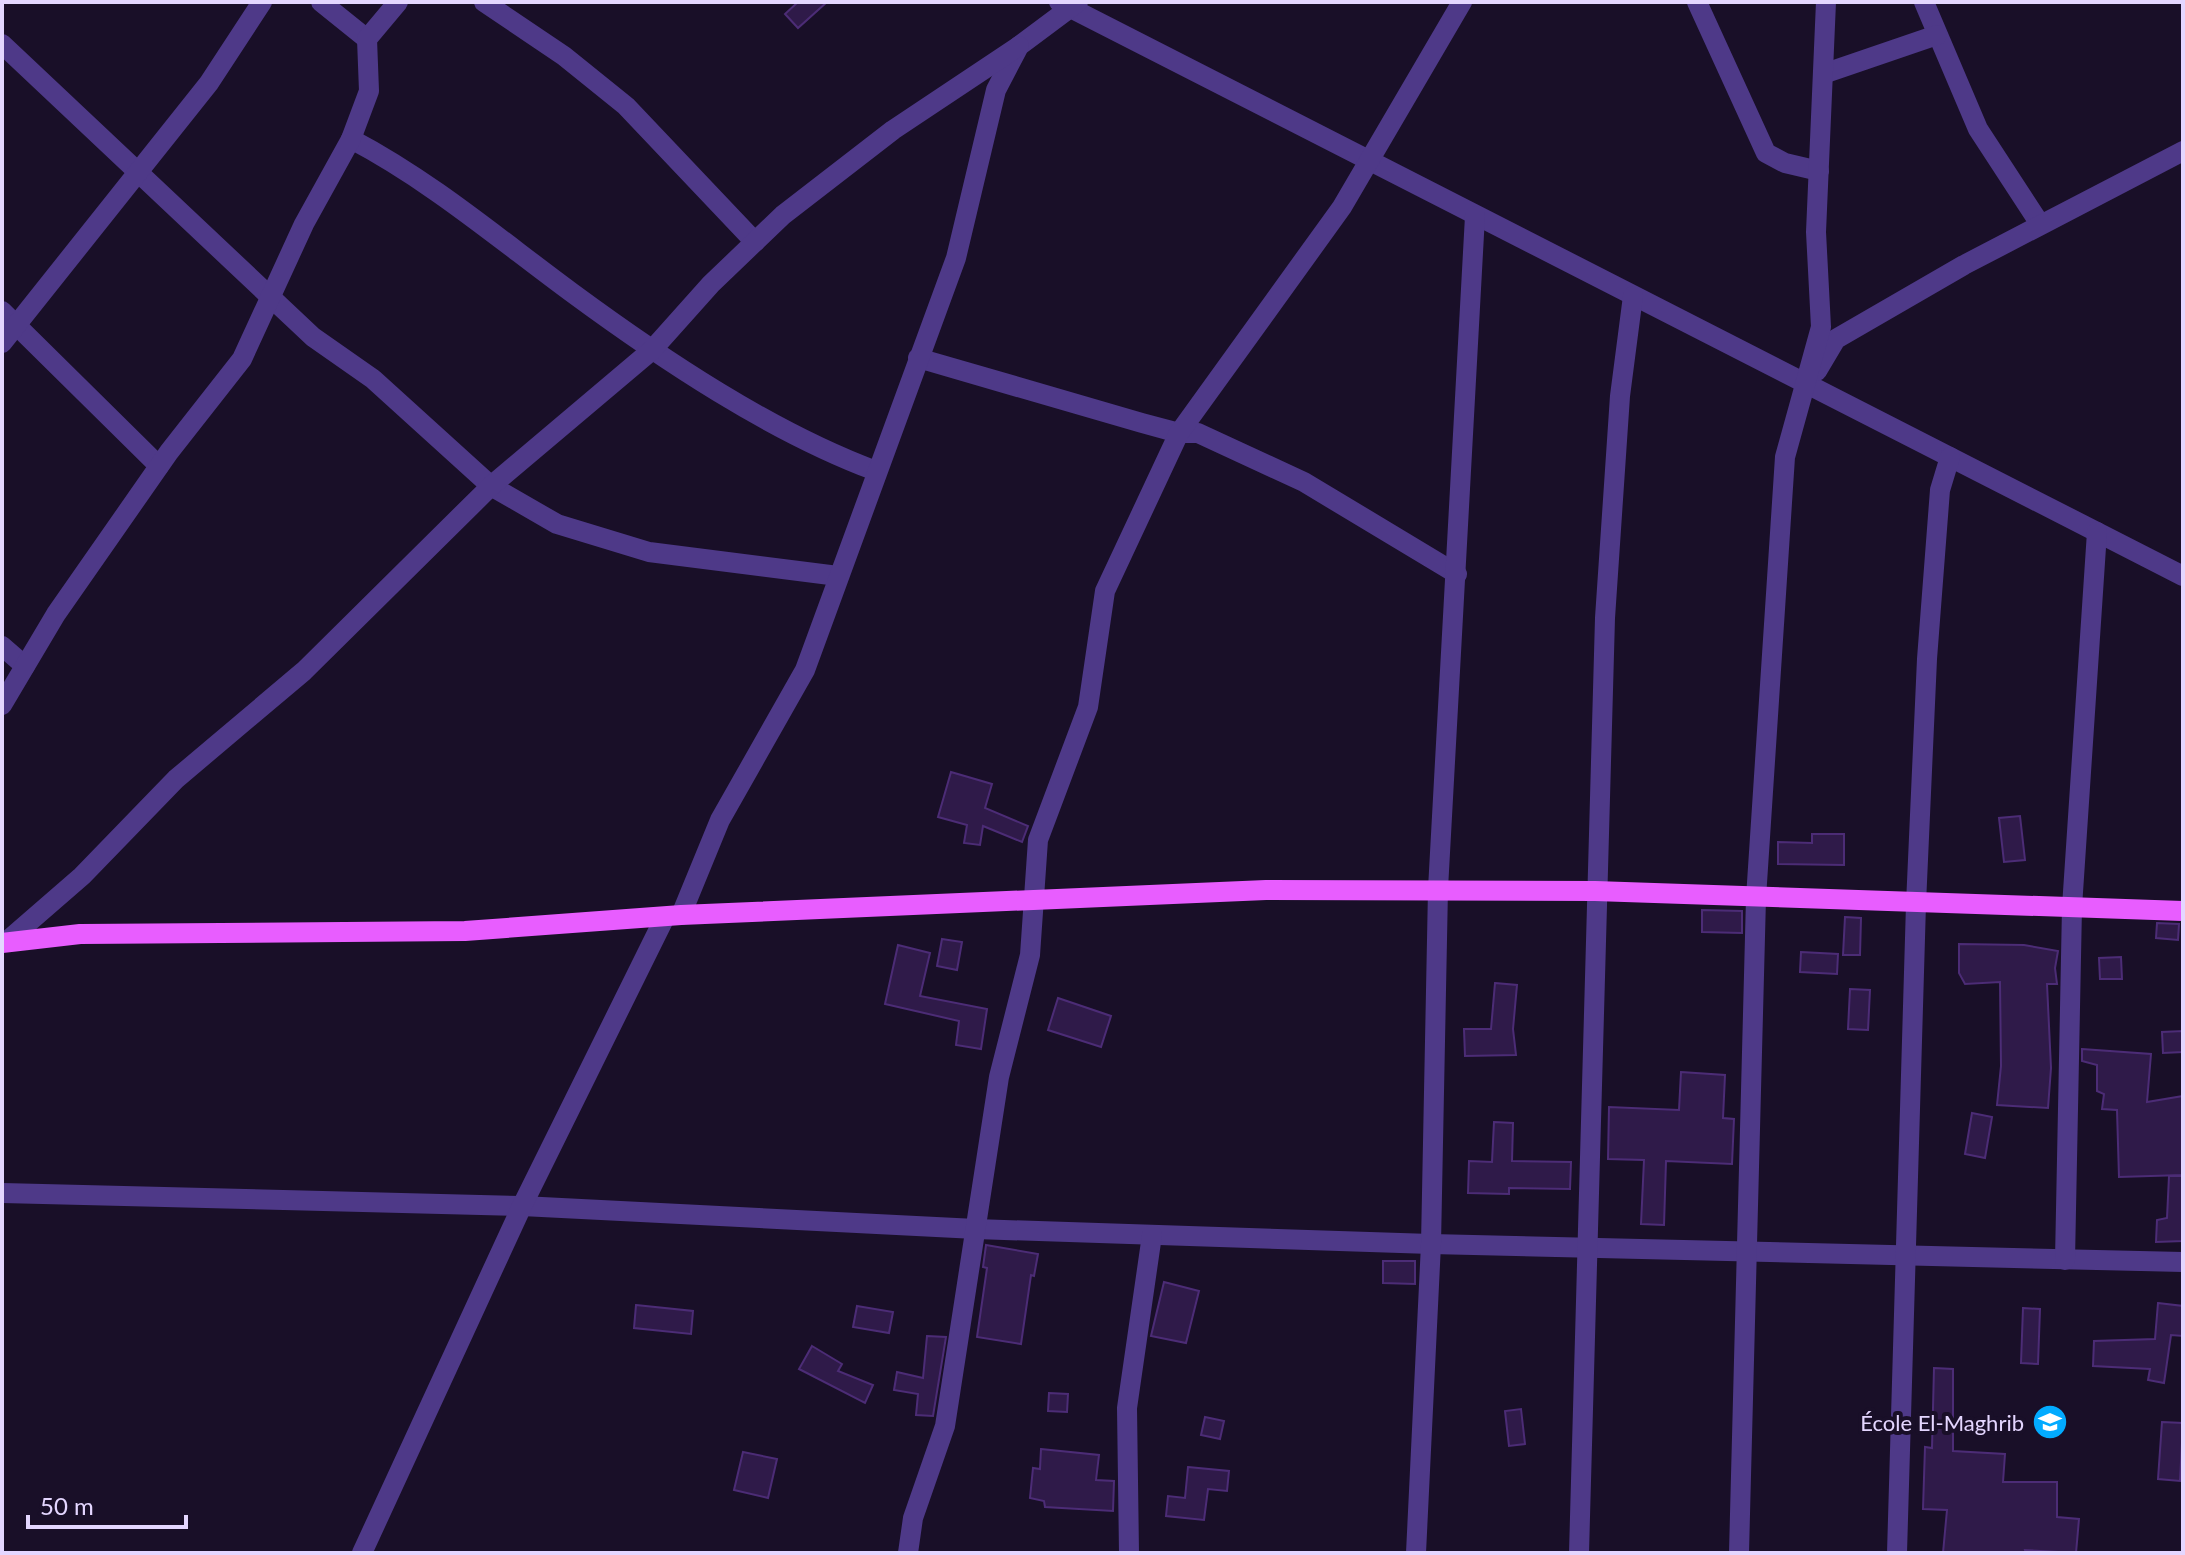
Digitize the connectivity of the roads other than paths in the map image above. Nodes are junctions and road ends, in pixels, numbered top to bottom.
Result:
1 (262, 2) edge
2 (321, 2) edge
3 (398, 2) edge
4 (484, 2) edge
5 (1462, 2) edge
6 (1697, 2) edge
7 (1826, 2) edge
8 (1924, 2) edge
9 (1068, 4) edge
10 (1937, 35) junction
11 (367, 39) junction
12 (2, 44) edge
13 (1019, 46) junction
14 (1823, 74) junction
15 (351, 139) junction
16 (2183, 151) edge
17 (1368, 160) junction
18 (1819, 171) junction
19 (138, 174) junction
20 (1475, 216) junction
21 (2040, 224) junction
22 (755, 242) junction
23 (271, 296) junction
24 (1633, 296) junction
25 (9, 318) edge
26 (2, 343) edge
27 (652, 350) junction
28 (918, 358) junction
29 (1808, 385) junction
30 (1179, 433) junction
31 (1950, 457) junction
32 (159, 466) junction
33 (876, 471) junction
34 (491, 486) junction
35 (2097, 532) junction
36 (1457, 574) junction
37 (838, 576) junction
38 (2183, 576) edge
39 (2, 646) edge
40 (25, 666) junction
41 (2, 705) edge
42 (1438, 889) junction
43 (1595, 891) junction
44 (1756, 898) junction
45 (1037, 901) junction
46 (1916, 904) junction
47 (2072, 907) junction
48 (2183, 911) edge
49 (673, 916) junction
50 (4, 943) edge
51 (2, 1193) edge
52 (522, 1206) junction
53 (976, 1229) junction
54 (1152, 1235) junction
55 (1431, 1244) junction
56 (1588, 1247) junction
57 (1747, 1250) junction
58 (1905, 1254) junction
59 (2065, 1260) junction
60 (2183, 1262) edge
61 (362, 1553) edge
62 (908, 1553) edge
63 (1129, 1553) edge
64 (1416, 1553) edge
65 (1579, 1553) edge
66 (1739, 1553) edge
67 (1897, 1553) edge

1 - 19 street
2 - 11 street
3 - 11 street
4 - 22 street
5 - 17 street
6 - 18 street
7 - 14 street
8 - 10 street
9 - 13 street
9 - 17 street
10 - 14 street
10 - 21 street
11 - 15 street
12 - 19 street
13 - 22 street
13 - 28 street
14 - 18 street
15 - 23 street
15 - 27 street
16 - 21 street
17 - 20 street
17 - 30 street
18 - 29 street
19 - 23 street
19 - 25 street
20 - 24 street
20 - 36 street
21 - 29 street
22 - 27 street
23 - 32 street
23 - 34 street
24 - 29 street
24 - 43 street
25 - 26 street
25 - 32 street
27 - 33 street
27 - 34 street
28 - 30 street
28 - 33 street
29 - 31 street
29 - 44 street
30 - 36 street
30 - 45 street
31 - 35 street
31 - 46 street
32 - 40 street
33 - 37 street
34 - 37 street
34 - 50 street
35 - 38 street
35 - 47 street
36 - 42 street
37 - 49 street
39 - 40 street
40 - 41 street
42 - 43 main road
42 - 45 main road
42 - 55 street
43 - 44 main road
43 - 56 street
44 - 46 main road
44 - 57 street
45 - 49 main road
45 - 53 street
46 - 47 main road
46 - 58 street
47 - 48 main road
47 - 59 street
49 - 50 main road
49 - 52 street
51 - 52 street
52 - 53 street
52 - 61 street
53 - 54 street
53 - 62 street
54 - 55 street
54 - 63 street
55 - 56 street
55 - 64 street
56 - 57 street
56 - 65 street
57 - 58 street
57 - 66 street
58 - 59 street
58 - 67 street
59 - 60 street

